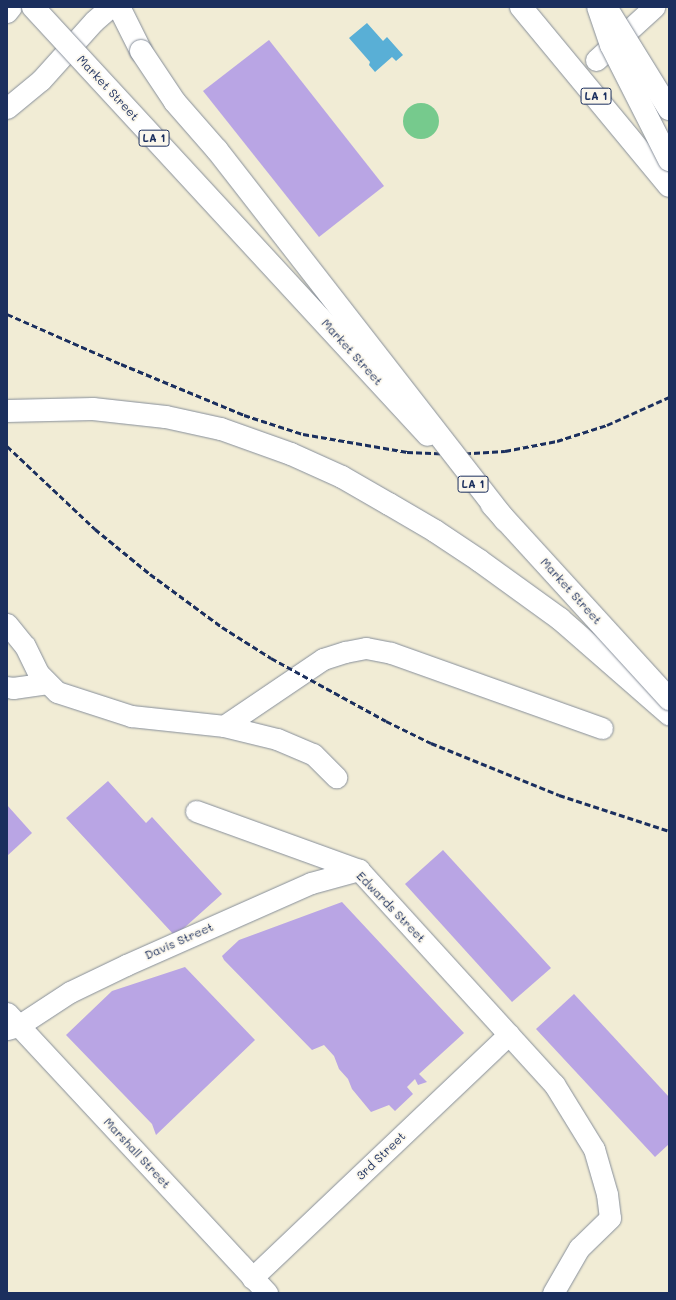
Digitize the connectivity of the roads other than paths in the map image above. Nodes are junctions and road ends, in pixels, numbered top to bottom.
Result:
1 (11, 7) edge
2 (33, 7) edge
3 (110, 7) edge
4 (119, 7) edge
5 (521, 7) edge
6 (598, 7) edge
7 (606, 7) edge
8 (654, 7) edge
9 (7, 12) edge
10 (596, 60) dead end
11 (7, 108) edge
12 (669, 109) edge
13 (669, 160) edge
14 (669, 186) edge
15 (7, 411) edge
16 (505, 520) junction
17 (7, 624) edge
18 (48, 683) junction
19 (7, 687) edge
20 (669, 699) edge
21 (669, 714) edge
22 (224, 726) junction
23 (602, 728) dead end
24 (336, 777) dead end
25 (196, 811) dead end
26 (359, 870) junction
27 (11, 1023) edge
28 (509, 1034) junction
29 (252, 1278) junction
30 (267, 1293) edge
31 (554, 1293) edge

1 - 9 main road
2 - 16 main road, Market Street / LA 1, bridge
3 - 11 street
4 - 16 main road, bridge
5 - 14 main road, LA 1
6 - 13 main road, bridge
7 - 12 main road, bridge
8 - 10 street
15 - 21 main road
16 - 20 main road, Market Street / LA 1, bridge
17 - 18 street
18 - 19 street
18 - 22 street
22 - 23 street
22 - 24 street
25 - 26 street, Edwards Street
26 - 27 street, Davis Street
26 - 28 street, Edwards Street
27 - 29 street, Marshall Street
28 - 29 street, 3rd Street
28 - 31 street, Edwards Street
29 - 30 street, Marshall Street

